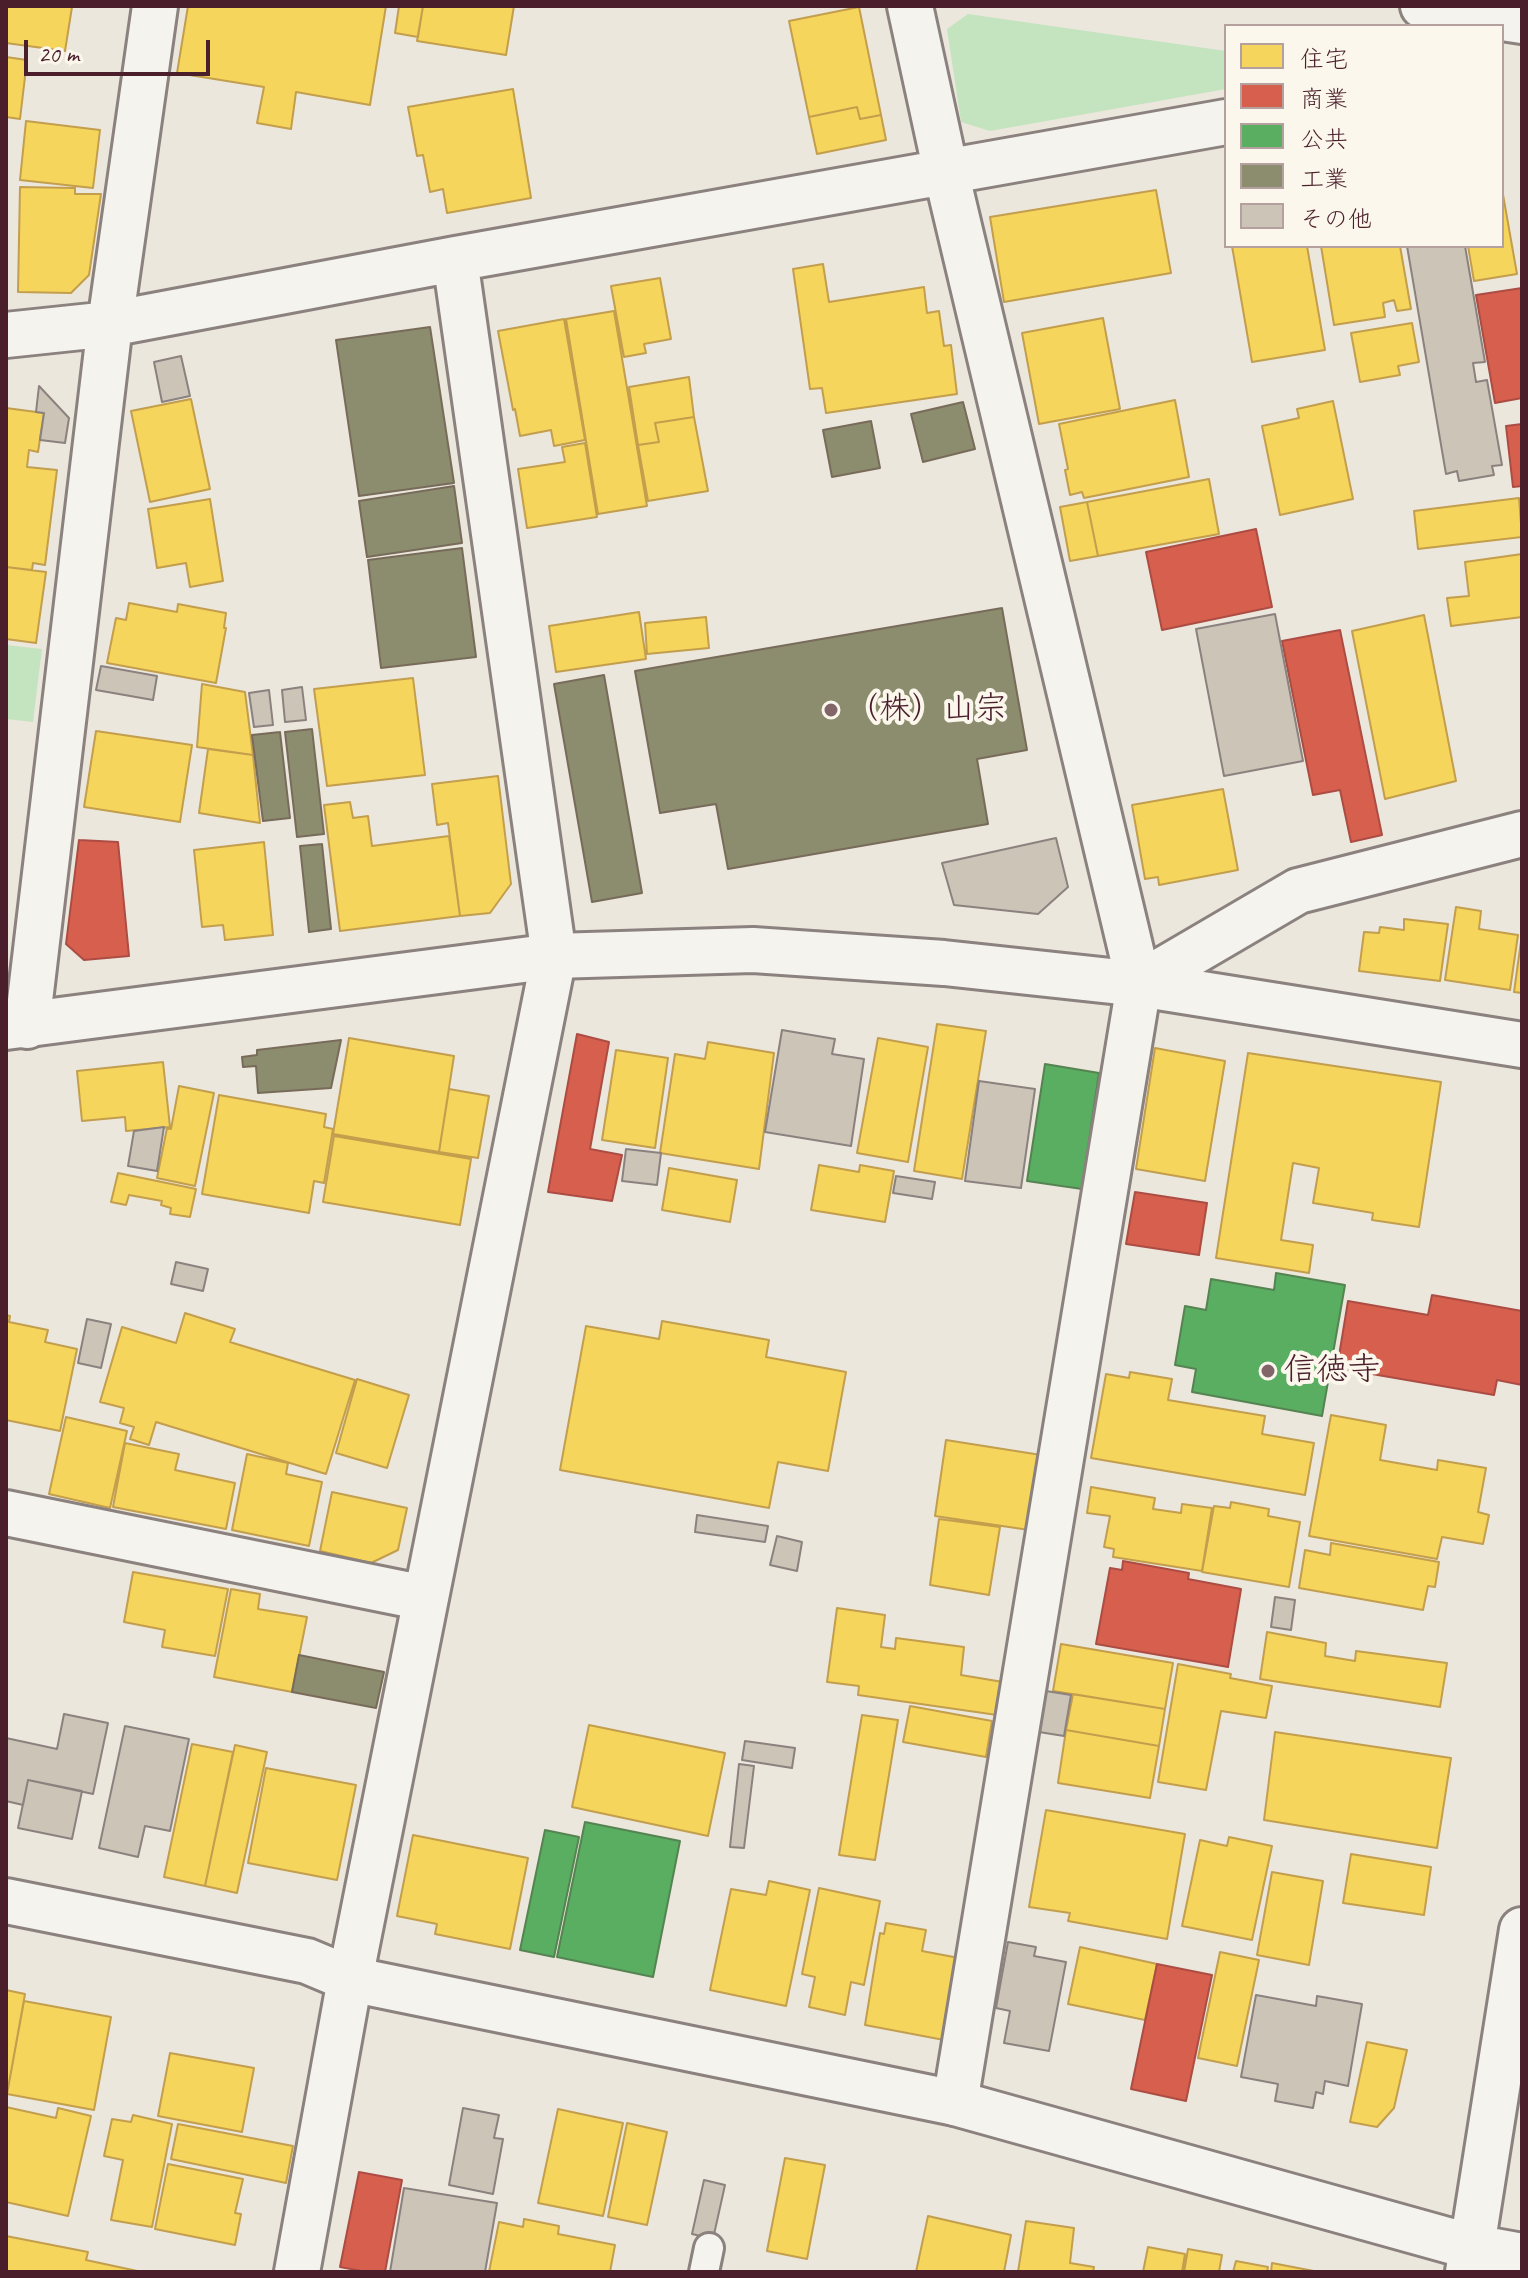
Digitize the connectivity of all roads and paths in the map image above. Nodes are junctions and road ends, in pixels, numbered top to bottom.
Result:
1 (155, 6) edge
2 (910, 6) edge
3 (1423, 6) edge
4 (1522, 21) edge
5 (1522, 32) edge
6 (1504, 43) edge
7 (1224, 122) edge
8 (946, 172) junction
9 (455, 259) junction
10 (110, 324) junction
11 (6, 335) edge
12 (1522, 834) edge
13 (554, 956) junction
14 (1139, 984) junction
15 (17, 1027) edge
16 (1522, 1045) edge
17 (6, 1513) edge
18 (425, 1598) junction
19 (6, 1901) edge
20 (1522, 1930) edge
21 (350, 1979) junction
22 (955, 2103) junction
23 (1522, 2256) edge
24 (1470, 2259) edge
25 (297, 2272) edge

1 - 10 street
2 - 8 street
3 - 4 street
5 - 6 street
7 - 8 street
8 - 9 street
8 - 14 street
9 - 10 street
9 - 13 street
10 - 11 street
10 - 15 street
12 - 14 street
13 - 14 street
13 - 15 street
13 - 18 street
14 - 16 street
14 - 22 street
17 - 18 street
18 - 21 street
19 - 21 street
20 - 24 street
21 - 22 street
21 - 25 street
22 - 24 street
23 - 24 street

